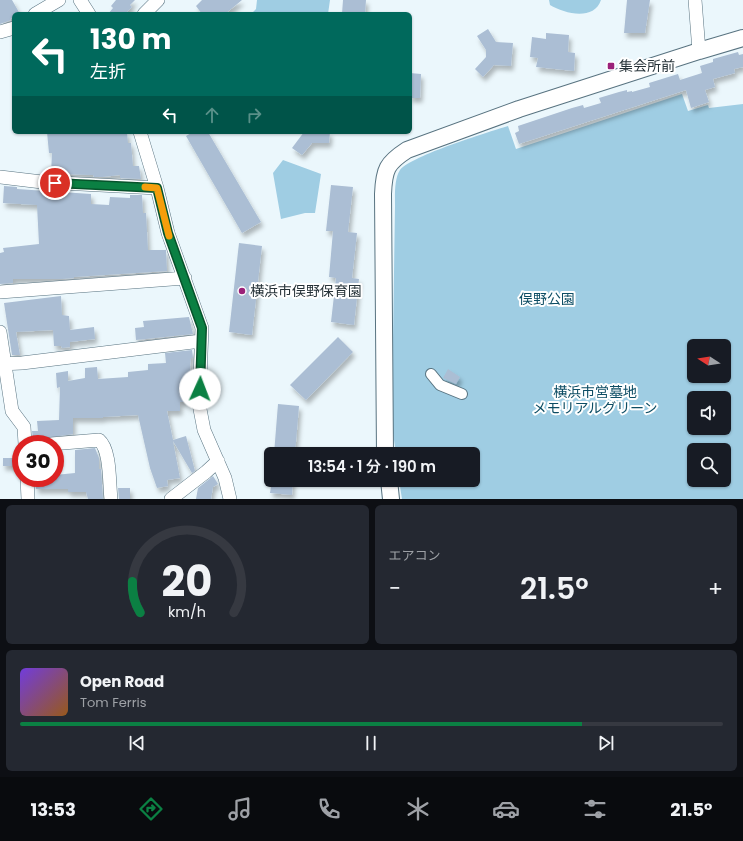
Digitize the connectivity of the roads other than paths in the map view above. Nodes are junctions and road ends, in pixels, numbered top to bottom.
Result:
1 (59, 0) edge
2 (80, 0) edge
3 (158, 0) edge
4 (695, 0) edge
5 (38, 12) edge
6 (88, 12) edge
7 (146, 12) edge
8 (12, 29) edge
9 (0, 32) edge
10 (743, 38) edge
11 (699, 50) junction
12 (141, 134) edge
13 (0, 177) edge
14 (157, 188) junction
15 (185, 278) junction
16 (0, 292) edge
17 (0, 332) edge
18 (201, 341) junction
19 (3, 364) edge
20 (431, 374) dead end
21 (462, 394) dead end
22 (24, 435) edge
23 (64, 443) edge
24 (385, 447) edge
25 (218, 461) junction
26 (27, 487) edge
27 (390, 487) edge
28 (28, 499) edge
29 (111, 499) edge
30 (171, 499) edge
31 (230, 499) edge
32 (391, 499) edge

1 - 5 street
2 - 6 street
3 - 7 street
4 - 11 street
8 - 9 street
10 - 11 street
11 - 24 street
12 - 14 street
13 - 14 street
14 - 15 street
15 - 16 street
15 - 18 street
17 - 19 street
18 - 19 street
18 - 25 street
19 - 22 street
20 - 21 street
23 - 29 street
25 - 30 street
25 - 31 street
26 - 28 street
27 - 32 street

